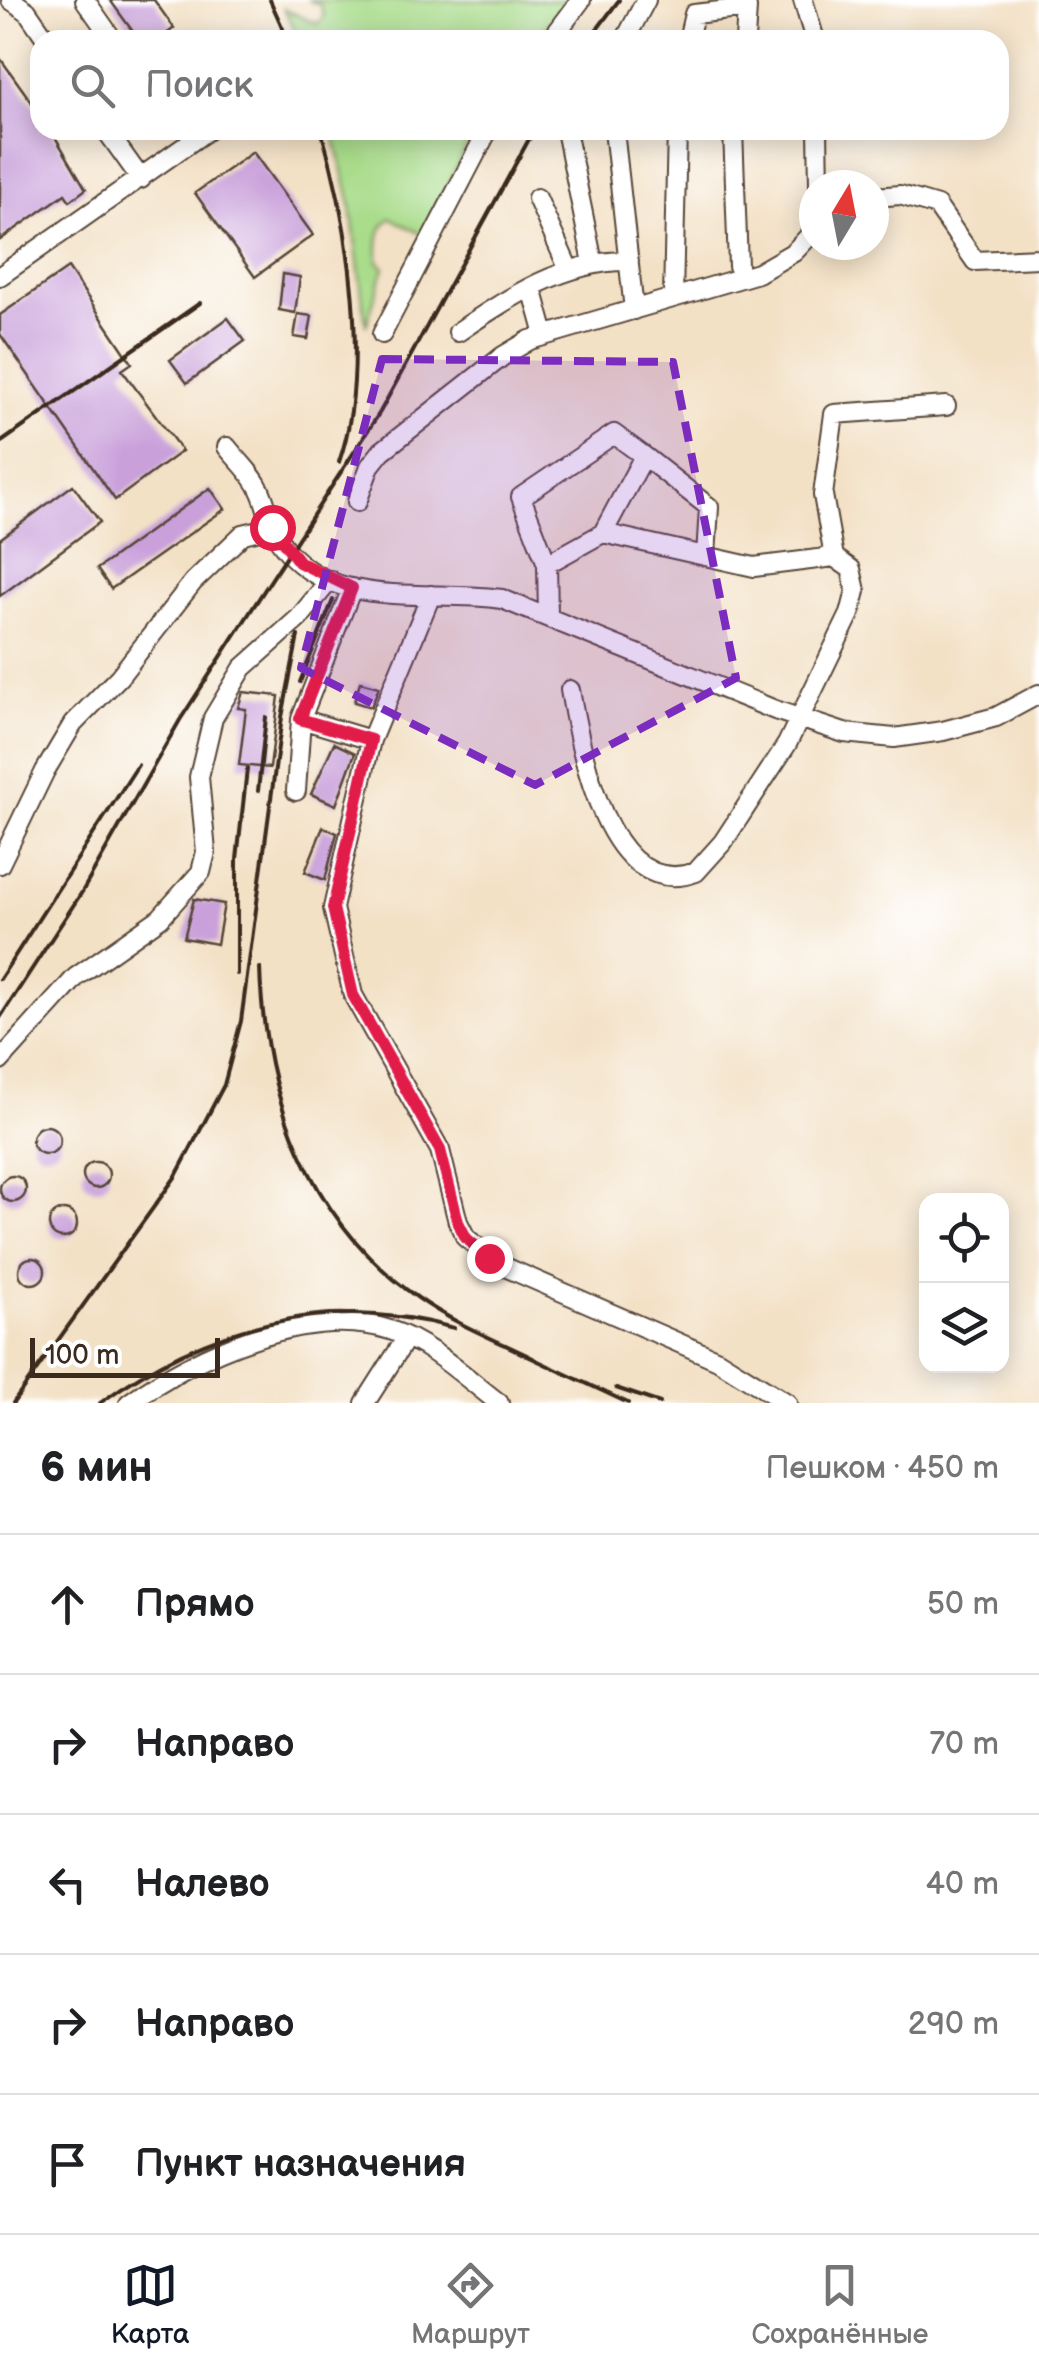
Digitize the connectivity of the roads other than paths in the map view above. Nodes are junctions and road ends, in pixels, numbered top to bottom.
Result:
1 (85, 0) edge
2 (582, 0) edge
3 (646, 0) edge
4 (803, 0) edge
5 (5, 1) edge
6 (746, 4) edge
7 (40, 30) edge
8 (107, 30) edge
9 (559, 30) edge
10 (631, 30) edge
11 (690, 30) edge
12 (745, 30) edge
13 (813, 30) edge
14 (116, 140) edge
15 (194, 140) edge
16 (483, 140) edge
17 (568, 140) edge
18 (615, 140) edge
19 (677, 140) edge
20 (734, 140) edge
21 (818, 140) edge
22 (819, 170) edge
23 (141, 178) junction
24 (889, 196) edge
25 (537, 198) dead end
26 (799, 247) edge
27 (1039, 258) edge
28 (629, 261) junction
29 (593, 263) junction
30 (738, 266) dead end
31 (569, 270) junction
32 (0, 276) edge
33 (532, 288) junction
34 (674, 297) junction
35 (634, 310) junction
36 (458, 332) dead end
37 (382, 334) dead end
38 (545, 336) junction
39 (946, 406) dead end
40 (227, 447) dead end
41 (644, 456) junction
42 (357, 502) dead end
43 (272, 527) junction
44 (602, 534) junction
45 (706, 556) junction
46 (834, 557) junction
47 (547, 564) junction
48 (330, 580) junction
49 (352, 588) junction
50 (431, 594) junction
51 (548, 615) junction
52 (570, 690) dead end
53 (1039, 694) edge
54 (300, 719) junction
55 (798, 719) junction
56 (371, 740) junction
57 (296, 790) dead end
58 (0, 864) edge
59 (0, 1061) edge
60 (407, 1337) junction
61 (368, 1402) edge
62 (129, 1403) edge
63 (498, 1403) edge
64 (787, 1403) edge

1 - 8 street
2 - 9 street
3 - 10 street
4 - 13 street
5 - 7 street
6 - 11 street
6 - 12 street
14 - 23 street
15 - 23 street
16 - 37 street
17 - 29 street
18 - 28 street
19 - 34 street
20 - 30 street
21 - 22 street
23 - 32 street
24 - 27 street
25 - 31 street
26 - 34 street
28 - 29 street
28 - 35 street
29 - 31 street
31 - 33 street
33 - 36 street
33 - 38 street
34 - 35 street
35 - 38 street
38 - 42 street
39 - 46 street
40 - 43 street
41 - 44 street
41 - 45 street
41 - 47 street
43 - 48 street
43 - 58 street
44 - 45 street
44 - 47 street
45 - 46 street
46 - 55 street
47 - 51 street
48 - 49 street
48 - 59 street
49 - 50 street
49 - 54 street
50 - 51 street
50 - 56 street
51 - 55 street
52 - 55 street
53 - 55 street
54 - 56 street
54 - 57 street
56 - 64 street
60 - 61 street
60 - 62 street
60 - 63 street

